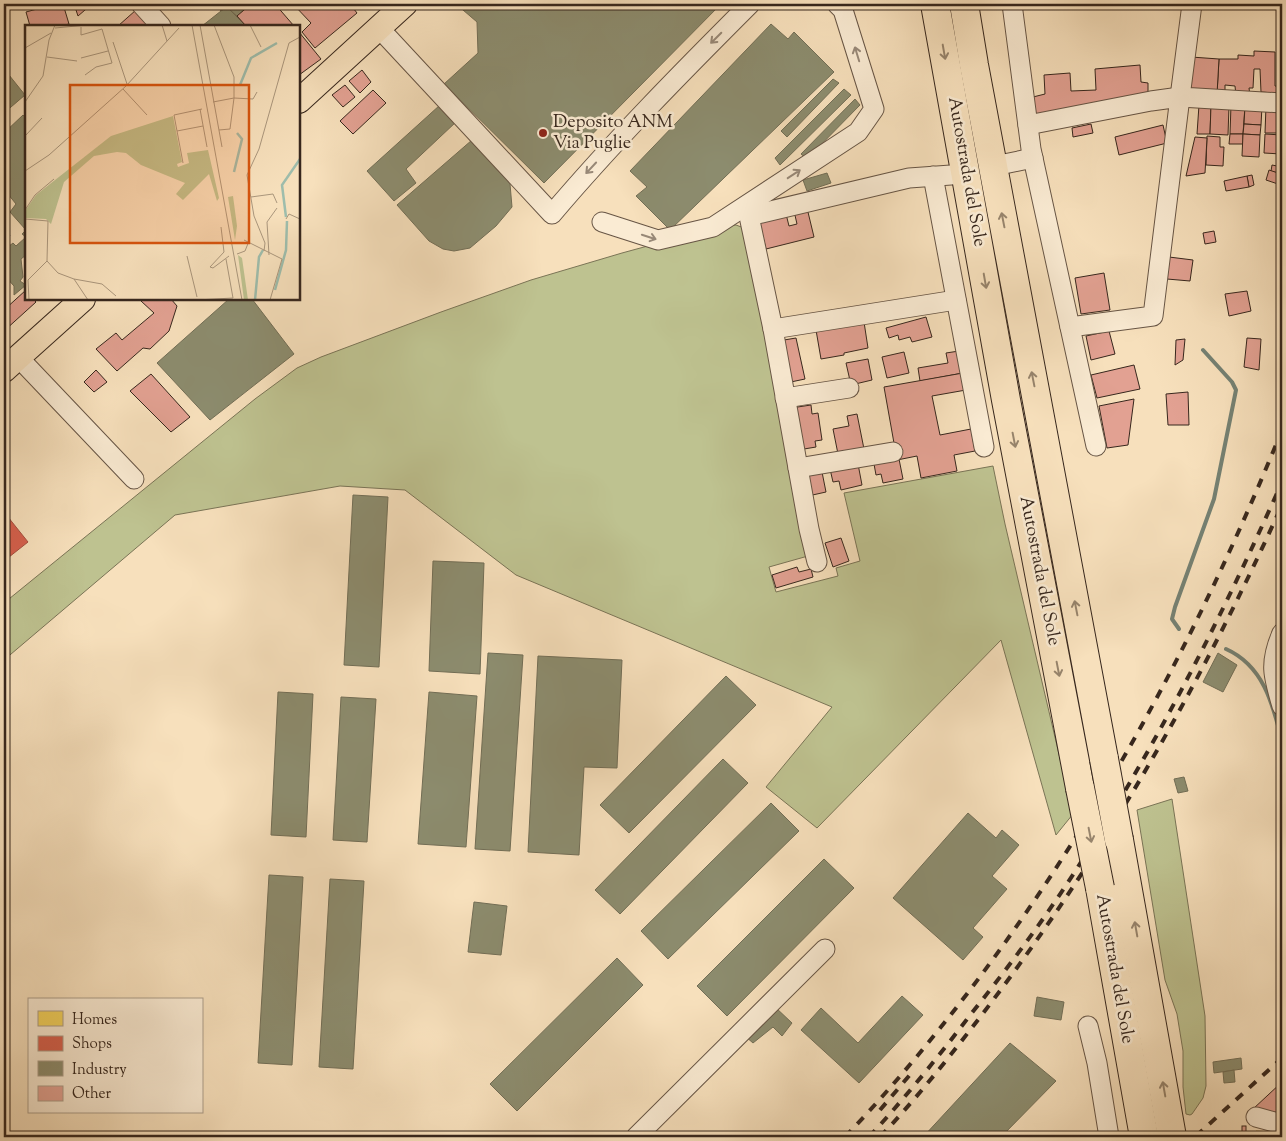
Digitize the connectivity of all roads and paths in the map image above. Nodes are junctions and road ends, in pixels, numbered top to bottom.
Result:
1 (141, 4) edge
2 (405, 4) edge
3 (750, 4) edge
4 (837, 4) edge
5 (935, 4) edge
6 (964, 4) edge
7 (1012, 4) edge
8 (1192, 4) edge
9 (160, 25) edge
10 (379, 28) junction
11 (1180, 97) junction
12 (300, 101) edge
13 (1282, 103) edge
14 (1028, 125) junction
15 (1033, 158) junction
16 (1004, 164) dead end
17 (602, 222) dead end
18 (82, 300) edge
19 (956, 300) junction
20 (1070, 328) junction
21 (773, 330) junction
22 (11, 363) edge
23 (849, 388) dead end
24 (785, 398) junction
25 (1096, 446) dead end
26 (984, 447) dead end
27 (893, 452) dead end
28 (798, 468) junction
29 (134, 479) dead end
30 (817, 562) dead end
31 (1282, 633) edge
32 (1282, 706) edge
33 (825, 949) dead end
34 (1088, 1026) dead end
35 (1256, 1117) dead end
36 (1282, 1124) edge
37 (636, 1137) edge
38 (1109, 1137) edge
39 (1144, 1137) edge
40 (1172, 1137) edge

1 - 9 street
2 - 10 main road
3 -> 10 street
17 -> 4 street
5 -> 39 highway, Autostrada del Sole, bridge
40 -> 6 highway, Autostrada del Sole, bridge
7 - 14 street
8 - 11 street
10 - 12 main road
11 - 13 street
11 - 14 street
11 - 20 street
14 - 15 street
15 - 16 street
15 - 20 street
18 - 22 main road
19 - 21 street
19 - 21 street
19 - 26 street
20 - 25 street
21 - 24 street
22 - 29 street
23 - 24 street
24 - 28 street
27 - 28 street
28 - 30 street
31 - 32 street
33 - 37 street
34 - 38 street
35 - 36 street

